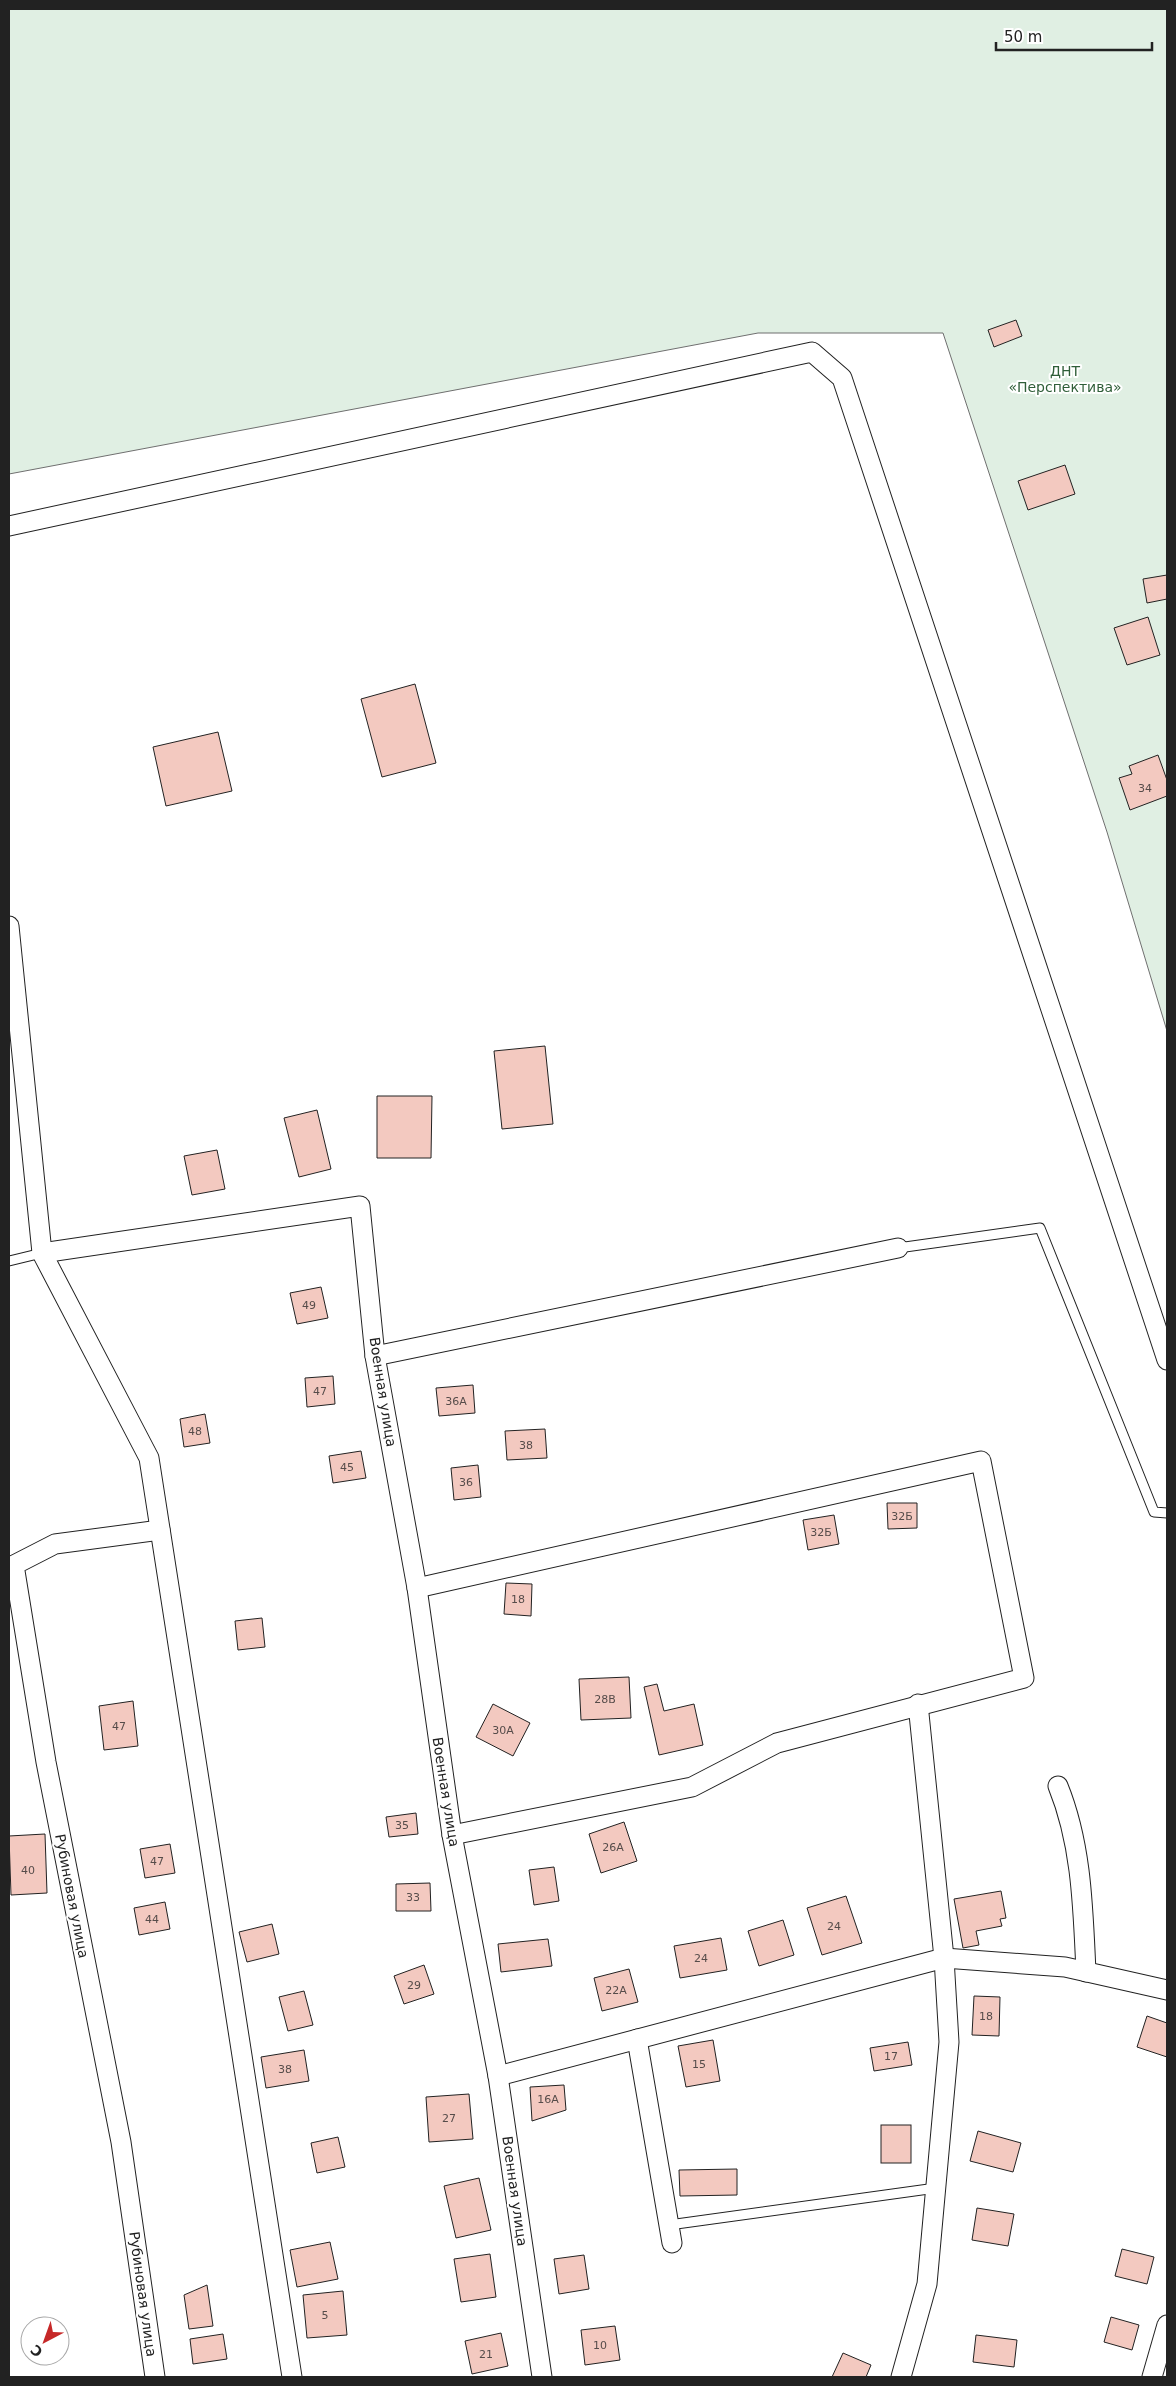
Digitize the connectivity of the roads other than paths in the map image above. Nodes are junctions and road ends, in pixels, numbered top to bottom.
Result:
1 (9, 526) edge
2 (9, 926) edge
3 (898, 1248) joint
4 (42, 1253) junction
5 (9, 1262) edge
6 (375, 1356) junction
7 (1167, 1360) edge
8 (1167, 1513) edge
9 (160, 1530) junction
10 (417, 1588) junction
11 (918, 1704) junction
12 (1058, 1786) dead end
13 (452, 1835) junction
14 (944, 1958) junction
15 (1086, 1972) junction
16 (1167, 1990) edge
17 (637, 2039) junction
18 (498, 2076) junction
19 (936, 2188) junction
20 (671, 2234) joint
21 (1167, 2325) edge
22 (155, 2377) edge
23 (292, 2377) edge
24 (542, 2377) edge
25 (901, 2377) edge
26 (1152, 2377) edge

1 - 7 street
2 - 4 street
3 - 6 street
3 - 8 lane
4 - 5 lane
4 - 6 street, Военная улица
4 - 9 street
6 - 10 street, Военная улица
9 - 22 street, Рубиновая улица
9 - 23 street
10 - 11 street
10 - 13 street, Военная улица
11 - 13 street
11 - 14 street
12 - 15 street
13 - 18 street, Военная улица
14 - 15 street
14 - 17 street
14 - 19 street
15 - 16 street
17 - 18 street
17 - 20 street
18 - 24 street, Военная улица
19 - 20 lane
19 - 25 street
21 - 26 street

